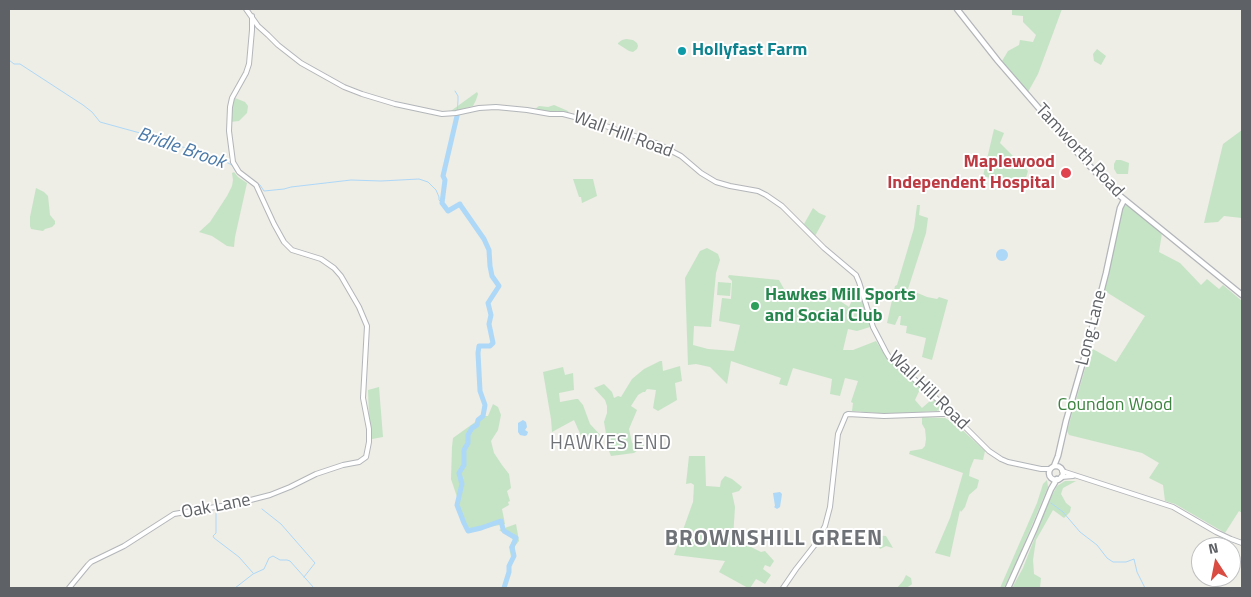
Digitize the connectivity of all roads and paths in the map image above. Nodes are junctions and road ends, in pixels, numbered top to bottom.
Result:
1 (246, 9) edge
2 (957, 9) edge
3 (252, 16) junction
4 (258, 26) junction
5 (252, 30) junction
6 (1124, 200) junction
7 (1242, 296) edge
8 (947, 414) junction
9 (1058, 456) junction
10 (1061, 469) junction
11 (1051, 472) junction
12 (1078, 476) junction
13 (1059, 478) junction
14 (1051, 489) junction
15 (1242, 543) edge
16 (69, 588) edge
17 (784, 588) edge
18 (1008, 588) edge

1 - 3 street, Wall Hill Road
2 - 6 main road, Tamworth Road
3 - 4 street, Wall Hill Road
3 - 5 street
4 - 5 street
4 - 8 street, Wall Hill Road
5 - 16 street, Oak Lane
6 - 7 main road, Tamworth Road
6 - 9 main road, Long Lane
8 - 11 street, Wall Hill Road
8 - 17 street
9 - 10 main road, Long Lane
9 - 11 main road, Long Lane
10 - 11 main road
10 - 12 street
10 - 13 main road, Long Lane
11 - 13 main road
11 - 14 main road
12 - 13 street
12 - 15 street
13 - 14 main road
14 - 18 main road

